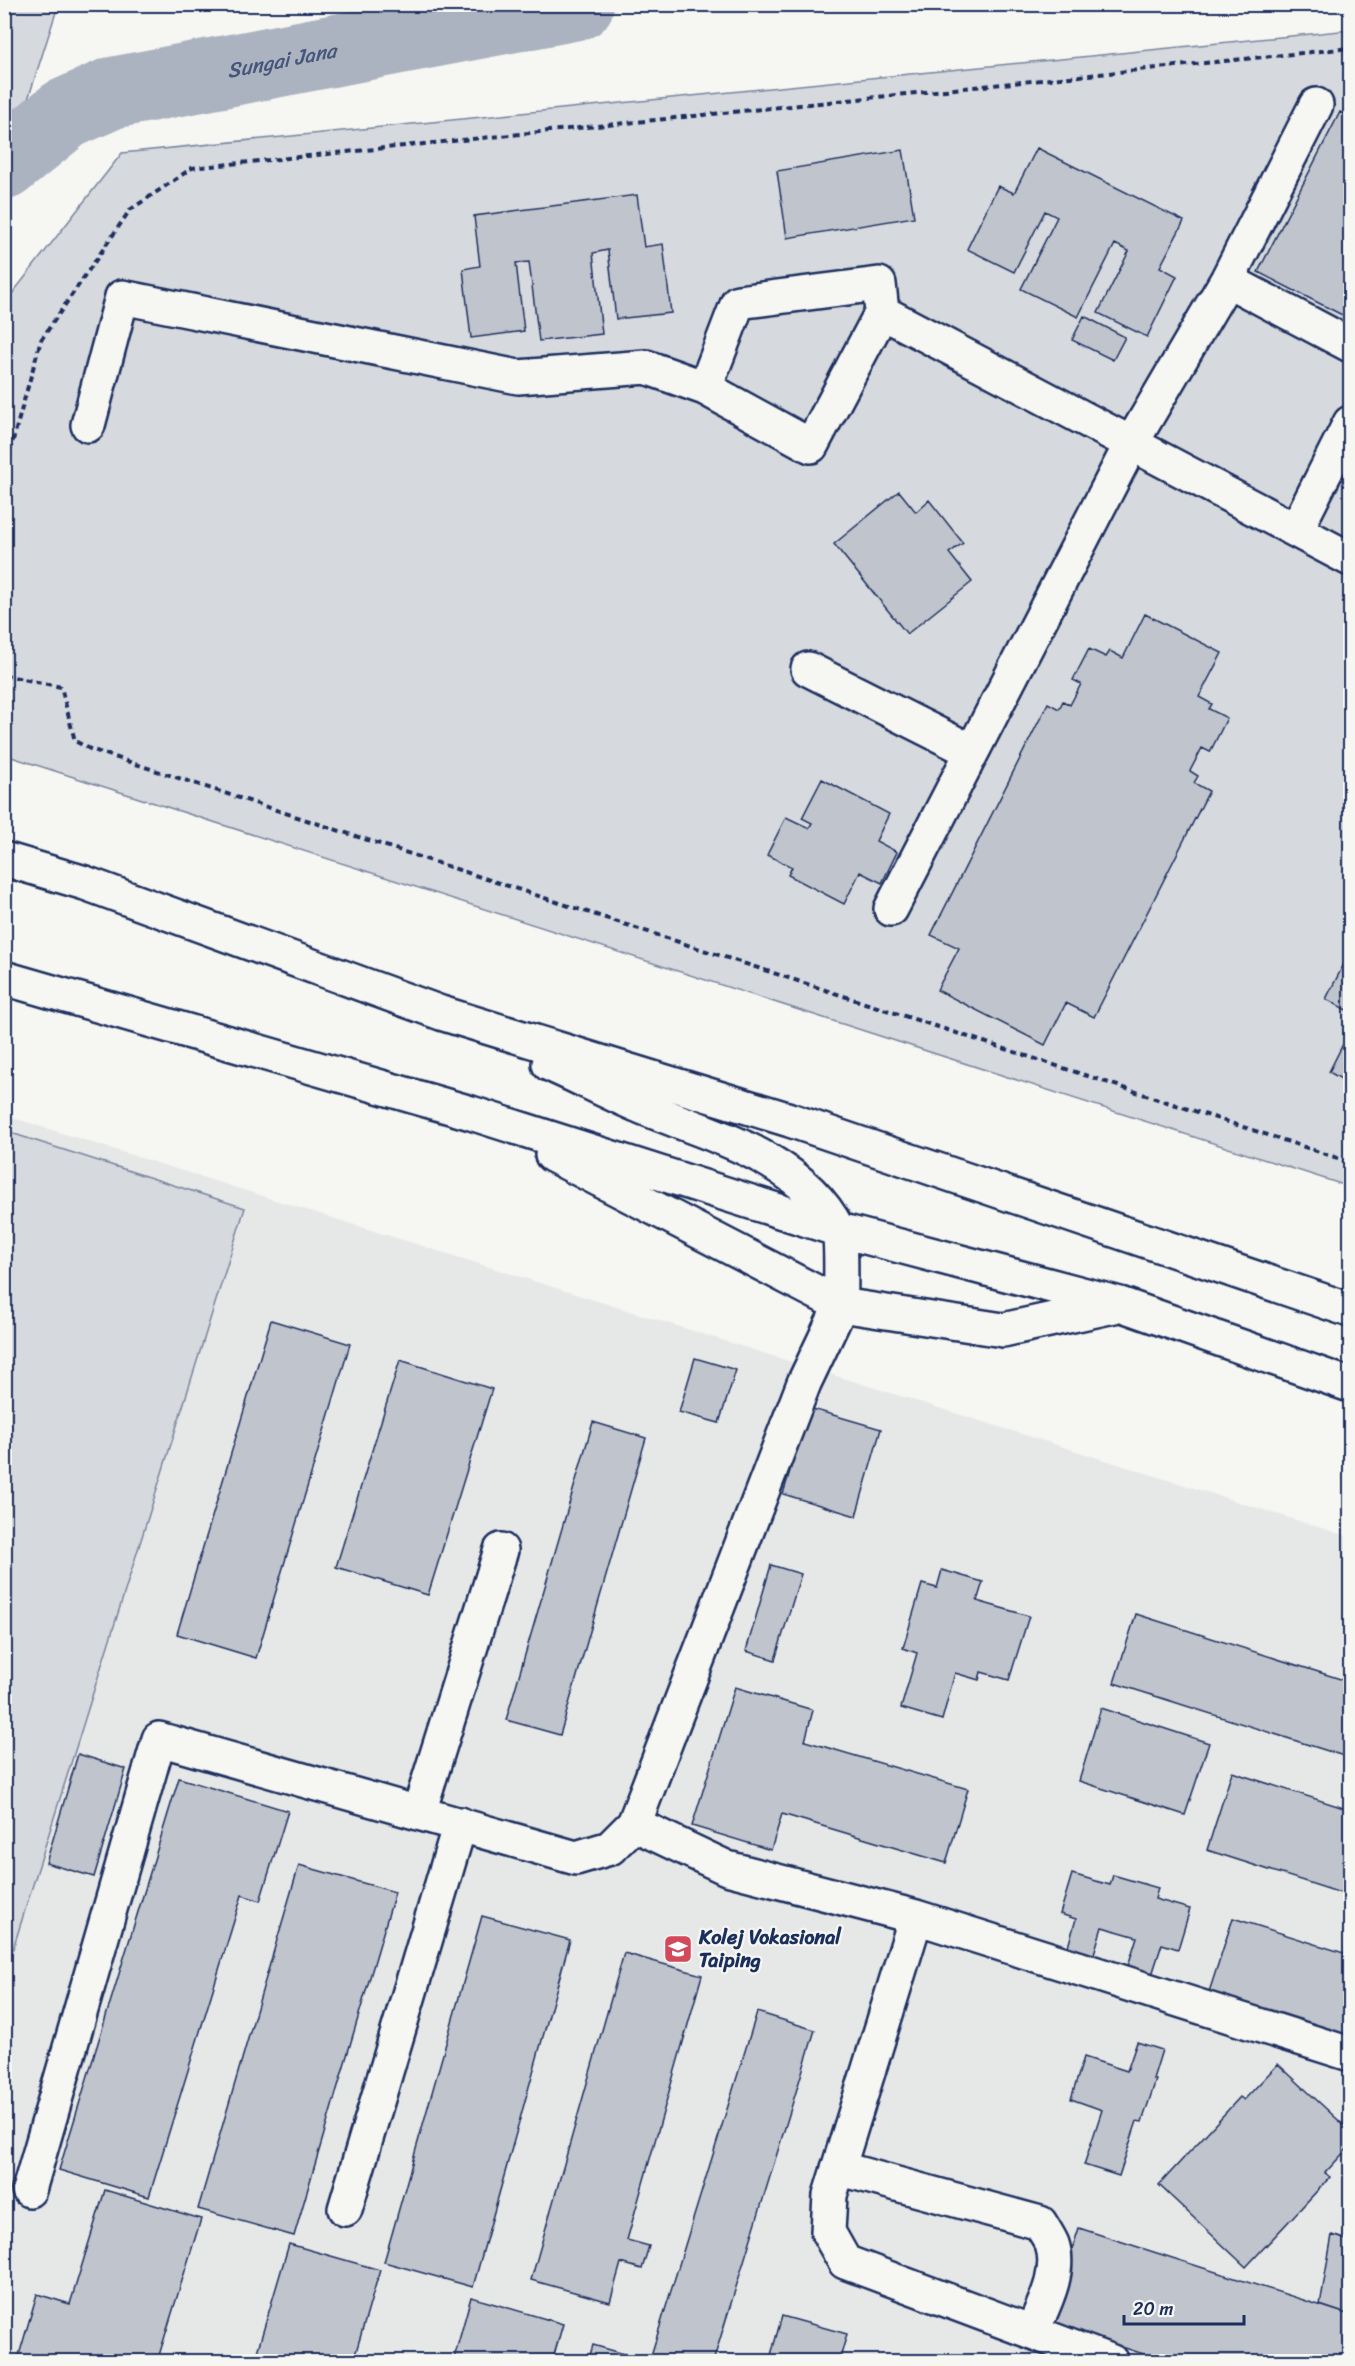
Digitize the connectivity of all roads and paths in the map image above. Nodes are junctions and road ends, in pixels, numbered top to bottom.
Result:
1 (1350, 48) edge
2 (1316, 105) dead end
3 (1227, 280) junction
4 (882, 312) junction
5 (1350, 345) edge
6 (705, 387) junction
7 (1350, 423) edge
8 (88, 425) dead end
9 (1131, 444) junction
10 (4, 472) edge
11 (1296, 530) junction
12 (1350, 560) edge
13 (808, 669) dead end
14 (4, 675) edge
15 (971, 751) junction
16 (4, 859) edge
17 (891, 909) dead end
18 (4, 978) edge
19 (441, 1013) junction
20 (471, 1113) junction
21 (1350, 1162) edge
22 (839, 1230) junction
23 (1252, 1276) junction
24 (1350, 1298) edge
25 (1120, 1304) junction
26 (841, 1305) junction
27 (1350, 1310) edge
28 (1350, 1362) edge
29 (1350, 1385) edge
30 (501, 1550) dead end
31 (419, 1812) junction
32 (460, 1824) junction
33 (634, 1824) junction
34 (916, 1917) junction
35 (1350, 2054) edge
36 (838, 2168) junction
37 (29, 2190) dead end
38 (345, 2209) dead end
39 (1032, 2332) junction
40 (1113, 2361) edge

1 - 10 path
2 - 3 main road
3 - 5 main road
3 - 9 main road
4 - 6 main road
4 - 6 main road
4 - 9 main road
6 - 8 main road
7 - 11 main road
9 - 11 main road
9 - 15 main road
11 - 12 main road
13 - 15 main road
14 - 21 path
15 - 17 main road
16 - 19 main road
18 - 20 main road
19 - 22 main road
19 - 23 main road
20 - 22 main road
20 - 26 main road
22 - 25 main road
22 - 26 main road
23 - 24 main road
23 - 27 main road
25 - 26 main road
25 - 28 main road
25 - 29 main road
26 - 33 main road
30 - 31 main road
31 - 32 main road
31 - 37 main road
32 - 33 main road
32 - 38 main road
33 - 34 main road
34 - 35 main road
34 - 36 main road
36 - 39 main road
36 - 39 main road
39 - 40 main road

